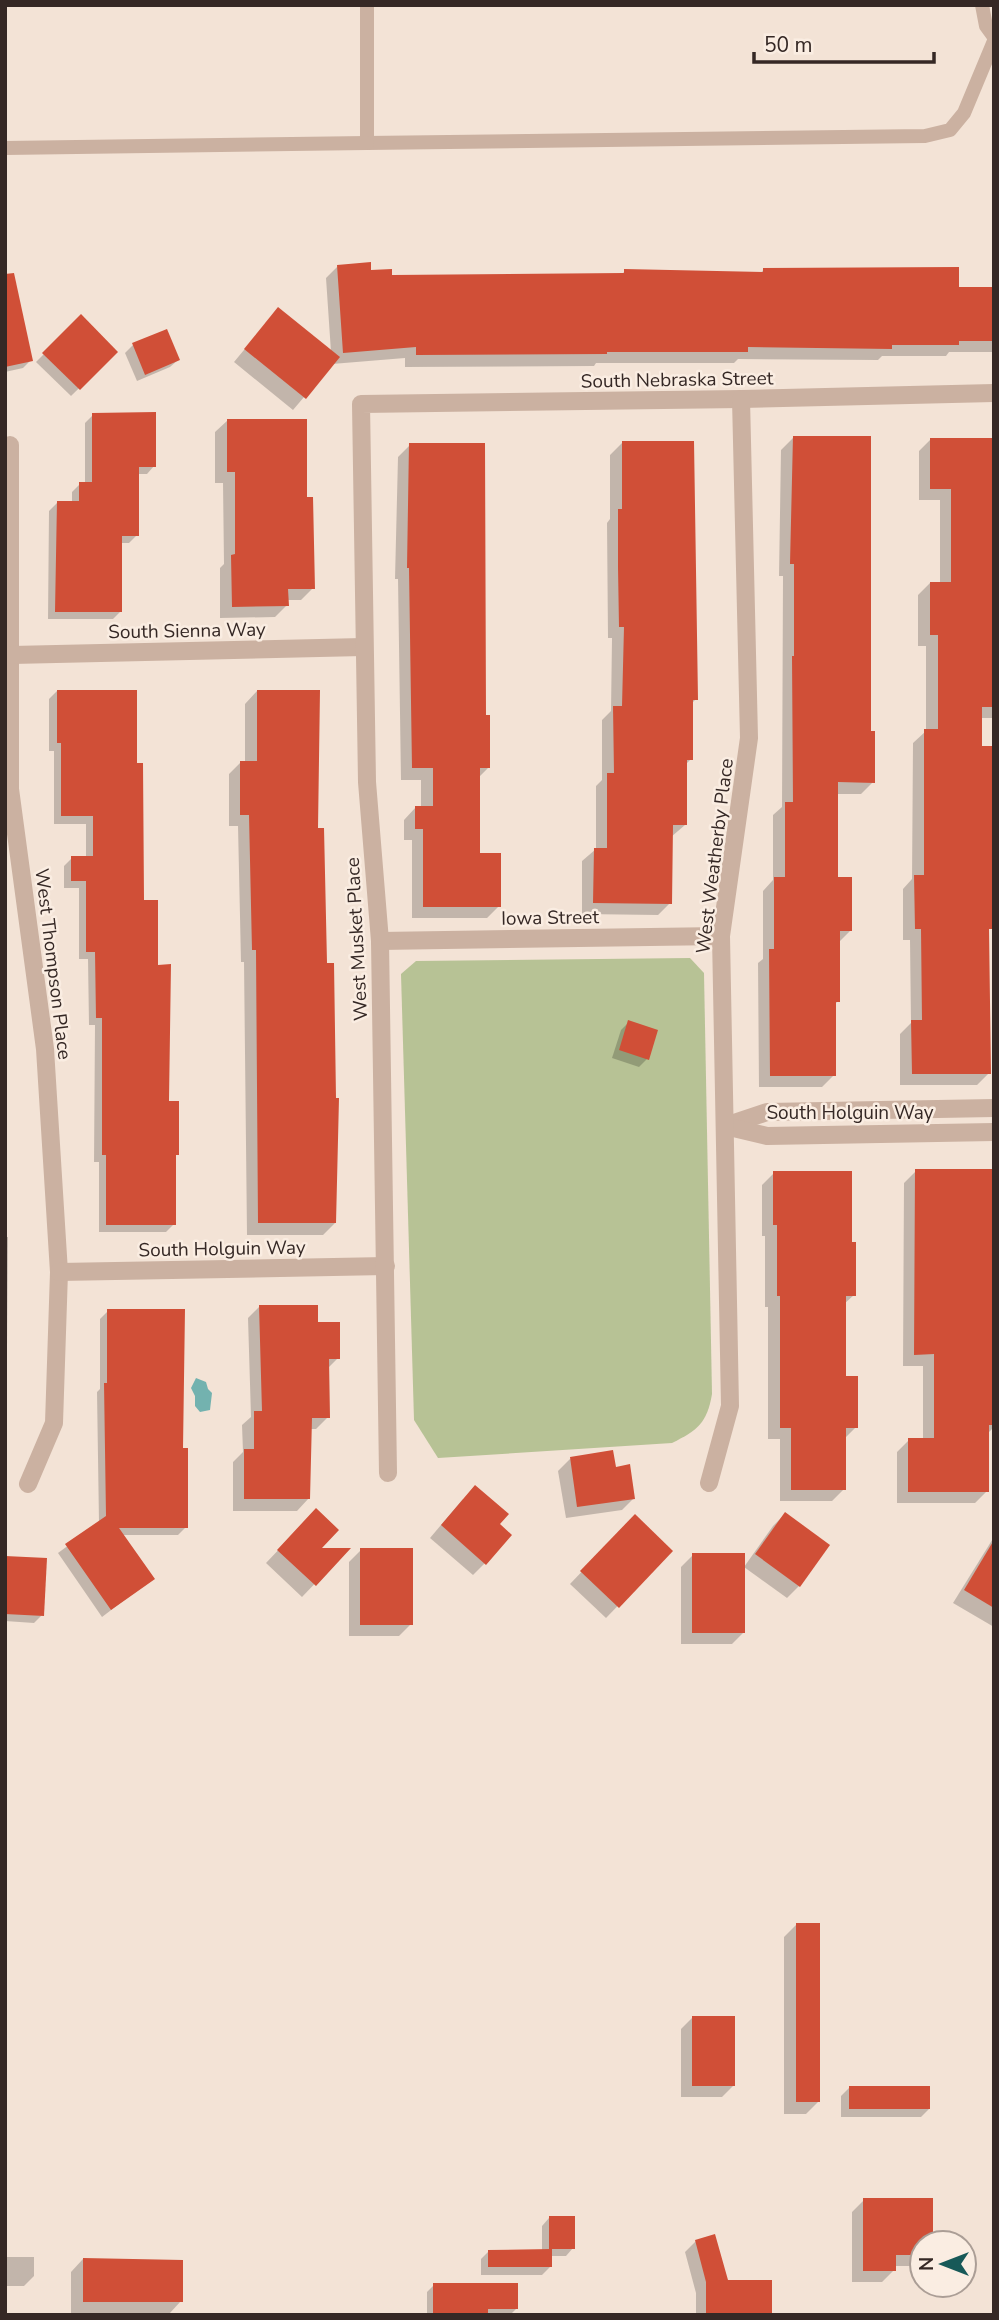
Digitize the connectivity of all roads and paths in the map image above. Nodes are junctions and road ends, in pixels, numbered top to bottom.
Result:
1 (367, 5) edge
2 (982, 5) edge
3 (994, 39) edge
4 (367, 143) junction
5 (5, 148) edge
6 (994, 393) edge
7 (741, 400) junction
8 (361, 404) joint
9 (10, 445) dead end
10 (363, 647) junction
11 (12, 655) junction
12 (721, 936) junction
13 (380, 941) junction
14 (994, 1108) edge
15 (725, 1126) junction
16 (994, 1132) edge
17 (386, 1266) junction
18 (60, 1272) junction
19 (388, 1473) dead end
20 (709, 1483) dead end
21 (28, 1484) dead end

1 - 4 lane
2 - 3 lane
3 - 4 lane
4 - 5 lane
6 - 7 street, South Nebraska Street
7 - 8 street, South Nebraska Street
7 - 12 street, West Weatherby Place
8 - 10 street, West Musket Place
9 - 11 street, West Thompson Place
10 - 11 street, South Sienna Way
10 - 13 street, West Musket Place
11 - 18 street, West Thompson Place
12 - 13 street, Iowa Street
12 - 15 street, West Weatherby Place
13 - 17 street, West Musket Place
14 - 15 street, South Holguin Way
15 - 16 street, South Holguin Way
15 - 20 street, West Weatherby Place
17 - 18 street, South Holguin Way
17 - 19 street, West Musket Place
18 - 21 street, West Thompson Place

